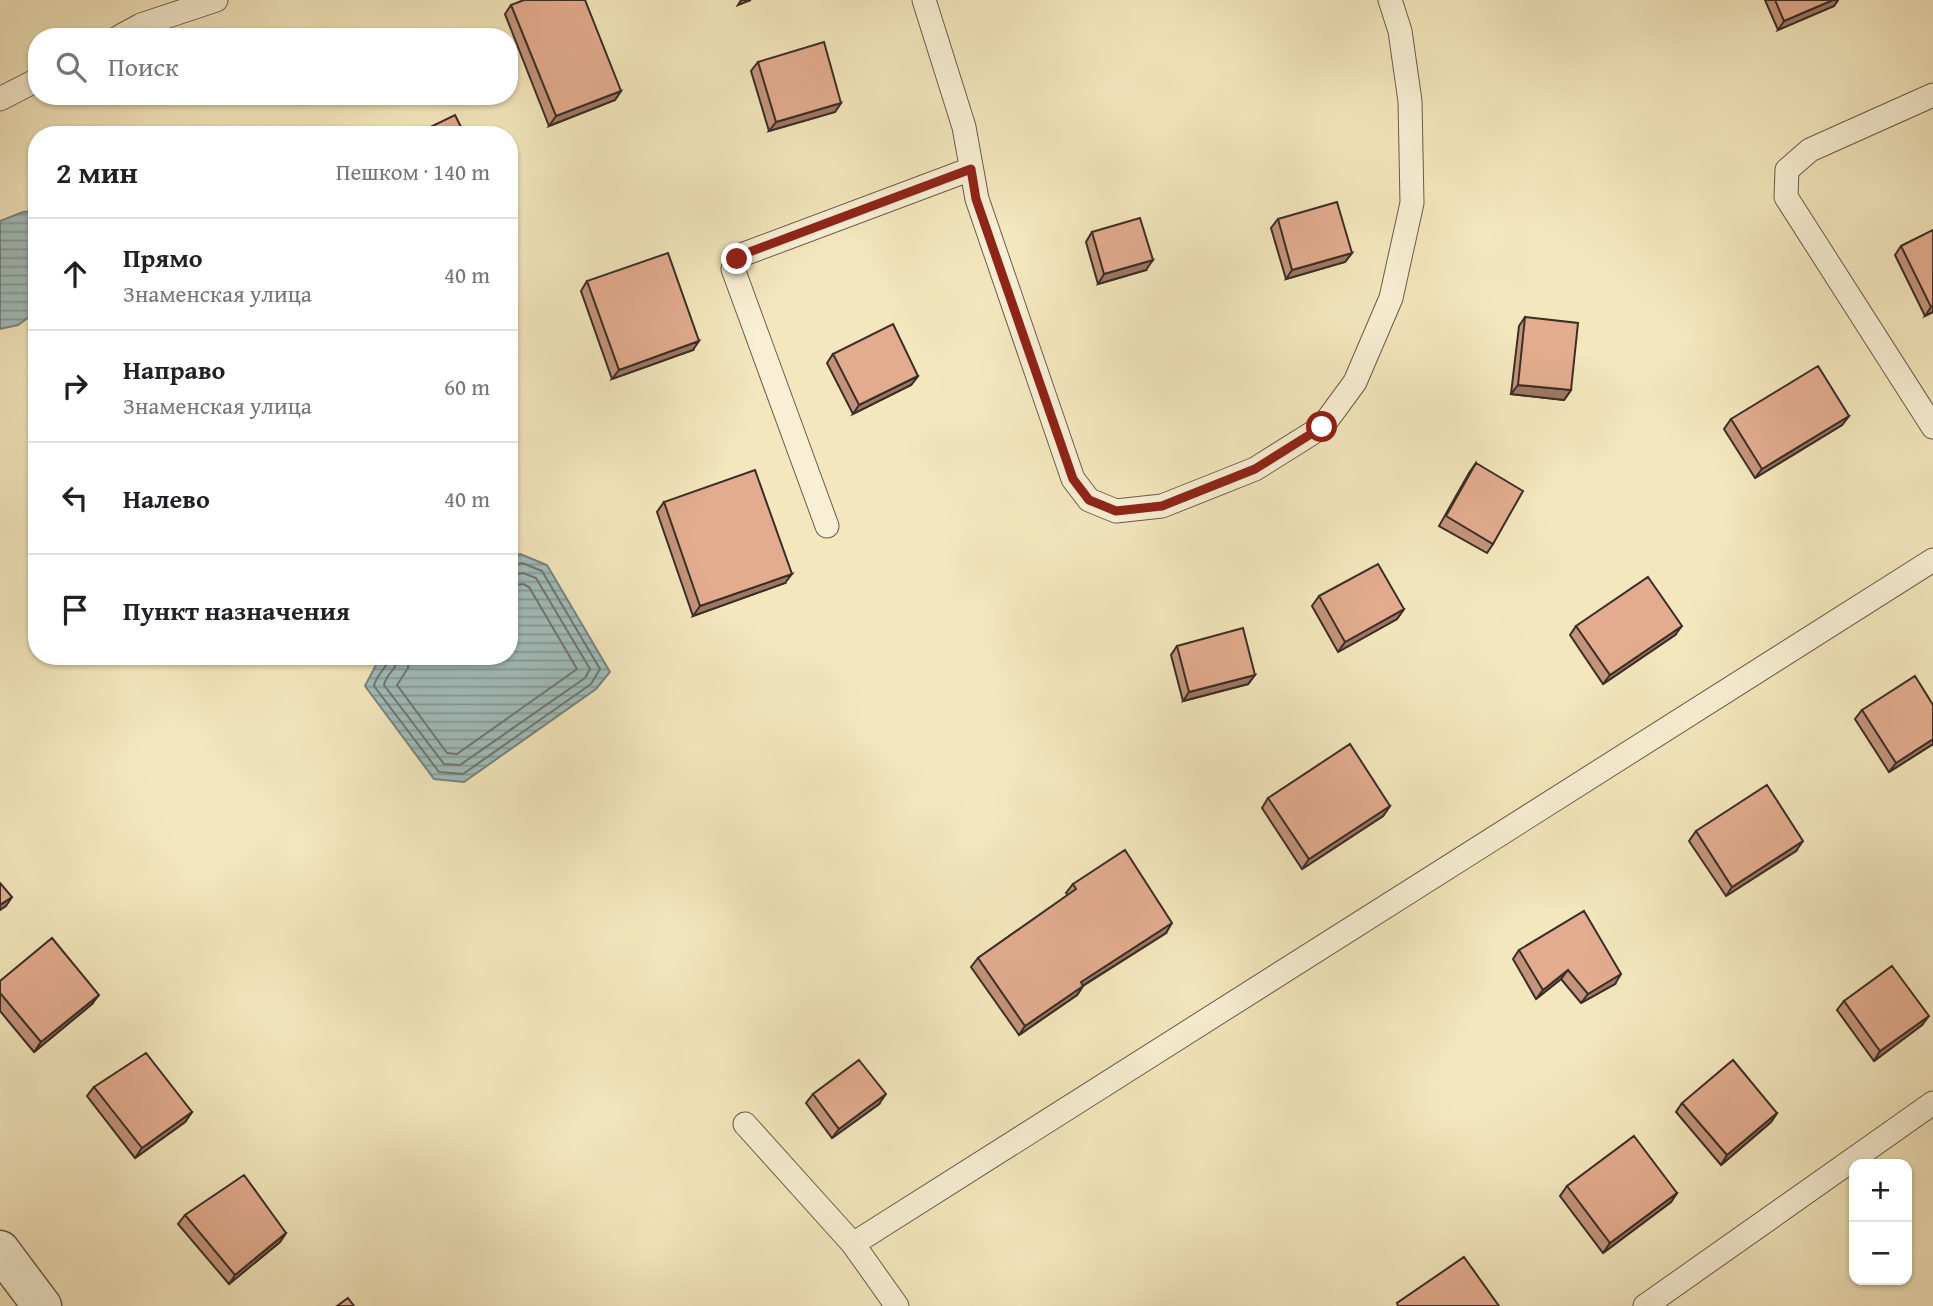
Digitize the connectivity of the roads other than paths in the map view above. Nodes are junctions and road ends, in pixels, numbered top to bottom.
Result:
1 (216, 0) edge
2 (924, 0) edge
3 (1390, 0) edge
4 (135, 28) edge
5 (28, 85) edge
6 (1933, 95) edge
7 (0, 99) edge
8 (971, 169) junction
9 (1933, 427) edge
10 (827, 526) dead end
11 (1933, 560) edge
12 (1933, 1102) edge
13 (746, 1124) dead end
14 (853, 1244) junction
15 (0, 1250) edge
16 (42, 1306) edge
17 (897, 1306) edge
18 (1645, 1306) edge

1 - 4 lane
2 - 8 lane
3 - 8 lane
5 - 7 lane
6 - 9 lane
8 - 10 lane
11 - 14 lane
12 - 18 lane
13 - 14 lane
14 - 17 lane
15 - 16 street

